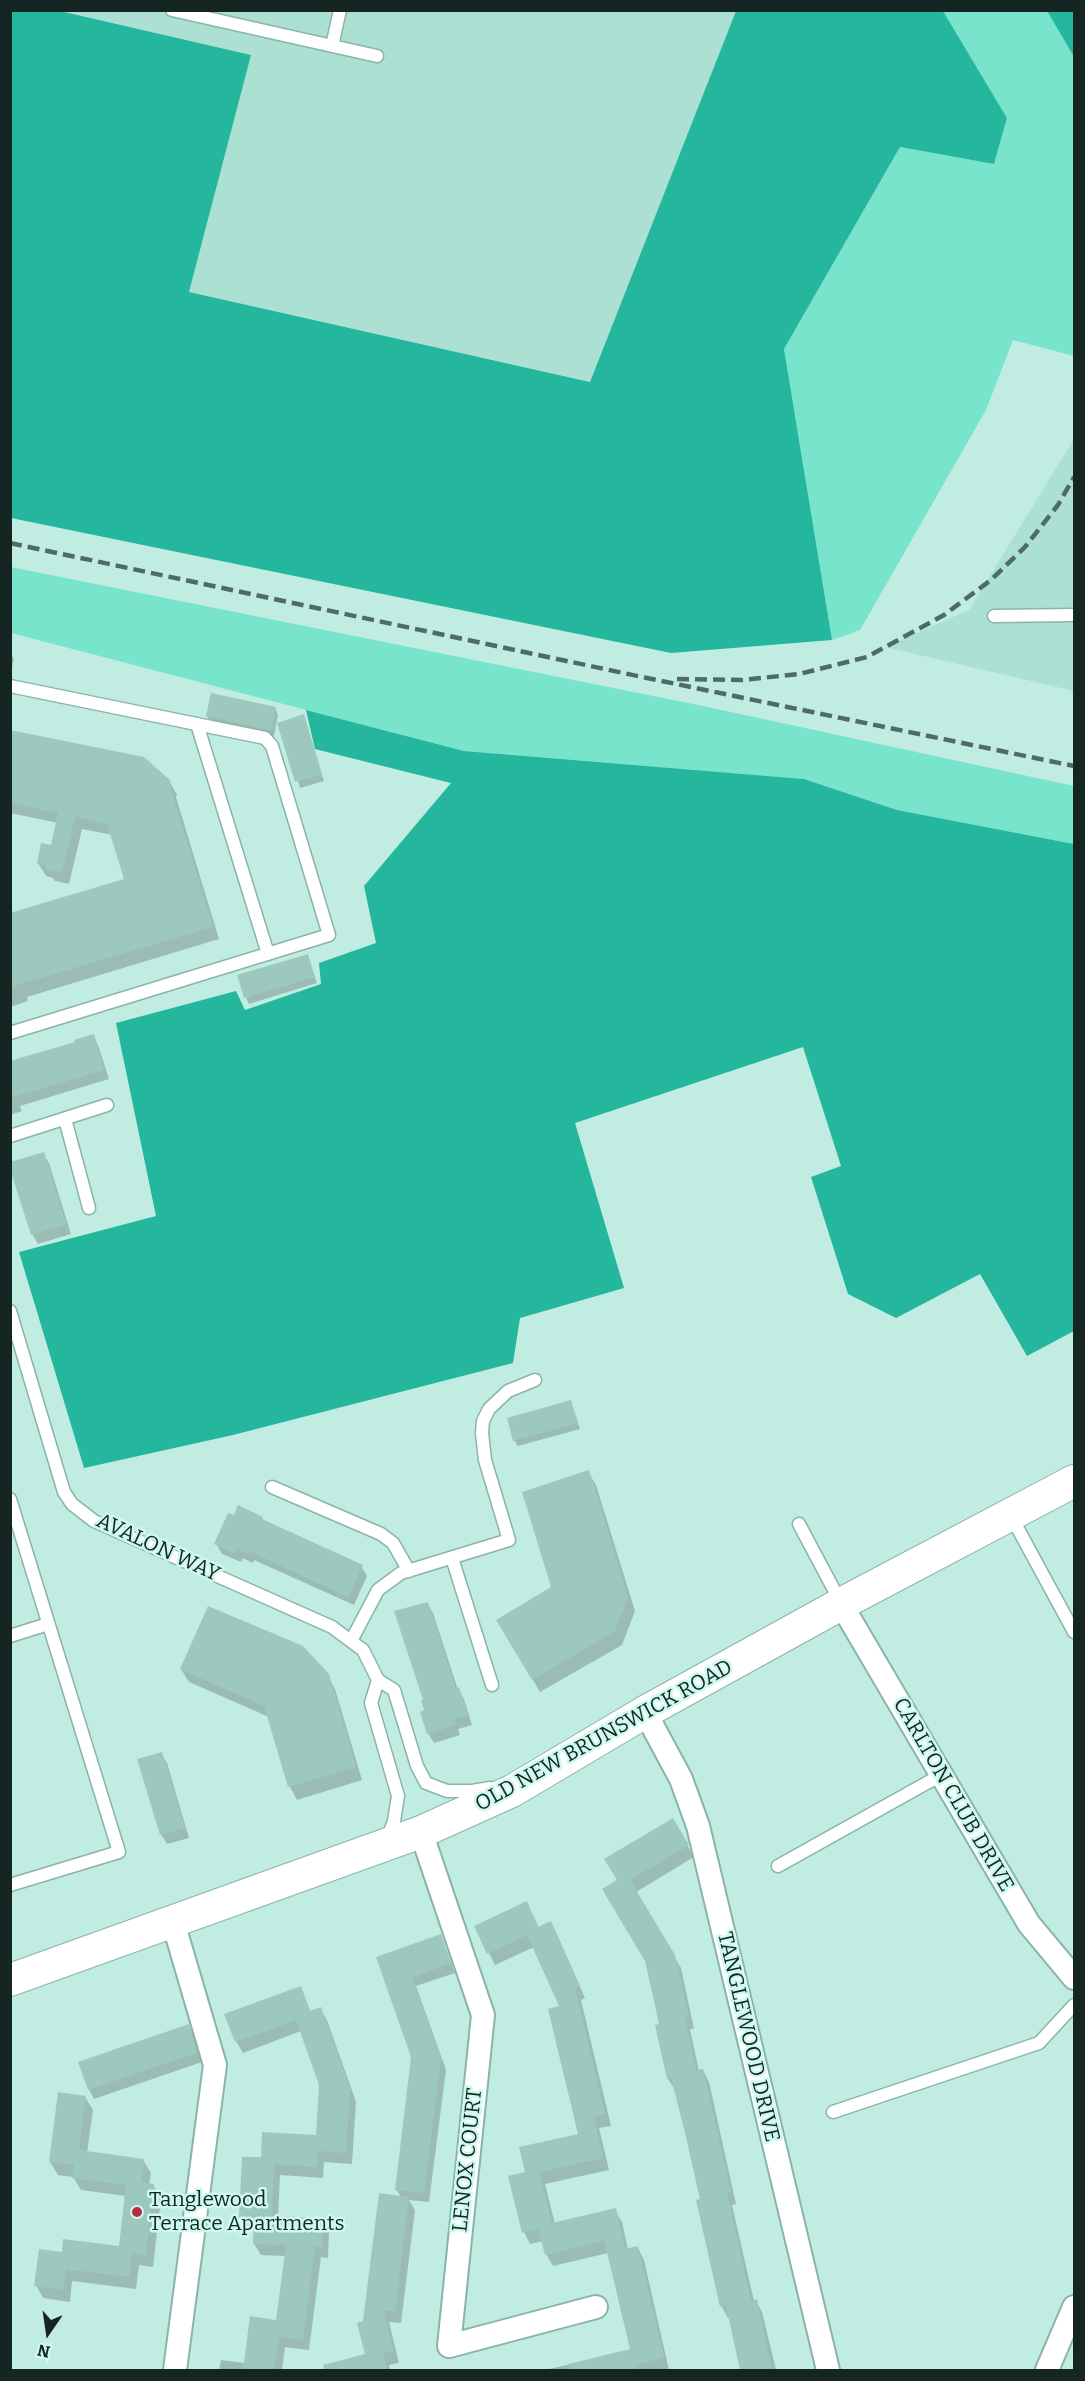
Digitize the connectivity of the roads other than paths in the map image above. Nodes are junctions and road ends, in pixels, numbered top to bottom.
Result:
1 (172, 10) edge
2 (340, 10) edge
3 (332, 46) junction
4 (377, 56) dead end
5 (1074, 615) edge
6 (994, 616) dead end
7 (10, 686) edge
8 (197, 724) junction
9 (268, 954) junction
10 (10, 1033) edge
11 (107, 1105) dead end
12 (65, 1119) junction
13 (10, 1136) edge
14 (89, 1208) dead end
15 (10, 1311) edge
16 (535, 1380) dead end
17 (1074, 1481) edge
18 (272, 1486) dead end
19 (10, 1499) edge
20 (1011, 1515) junction
21 (799, 1524) dead end
22 (452, 1558) junction
23 (409, 1571) junction
24 (841, 1604) junction
25 (48, 1624) junction
26 (1074, 1632) edge
27 (10, 1636) edge
28 (351, 1641) junction
29 (378, 1680) junction
30 (492, 1685) dead end
31 (645, 1712) junction
32 (941, 1775) junction
33 (530, 1781) junction
34 (421, 1832) junction
35 (384, 1845) junction
36 (778, 1866) dead end
37 (10, 1885) edge
38 (173, 1922) junction
39 (1074, 1978) edge
40 (10, 1980) edge
41 (1074, 2005) edge
42 (833, 2112) dead end
43 (596, 2307) dead end
44 (1074, 2307) edge
45 (175, 2370) edge
46 (828, 2370) edge
47 (1047, 2370) edge

1 - 3 lane
2 - 3 lane
3 - 4 lane
5 - 6 lane
7 - 8 lane
8 - 9 lane
8 - 9 lane
9 - 10 lane
11 - 12 lane
12 - 13 lane
12 - 14 lane
15 - 28 lane, AVALON WAY
16 - 22 lane
17 - 20 main road, OLD NEW BRUNSWICK ROAD
18 - 23 lane
19 - 25 lane
20 - 24 main road, OLD NEW BRUNSWICK ROAD
20 - 26 lane
21 - 24 lane
22 - 23 lane
22 - 30 lane
23 - 28 lane
24 - 31 main road, OLD NEW BRUNSWICK ROAD
24 - 32 street, CARLTON CLUB DRIVE
25 - 27 lane
25 - 37 lane
28 - 29 lane, AVALON WAY
29 - 33 lane, AVALON WAY
29 - 35 lane
31 - 33 main road, OLD NEW BRUNSWICK ROAD
31 - 46 street, TANGLEWOOD DRIVE
32 - 36 lane
32 - 39 street, CARLTON CLUB DRIVE
33 - 34 main road, OLD NEW BRUNSWICK ROAD
34 - 35 main road, OLD NEW BRUNSWICK ROAD
34 - 43 street, LENOX COURT
35 - 38 main road, OLD NEW BRUNSWICK ROAD
38 - 40 main road, OLD NEW BRUNSWICK ROAD
38 - 45 street
41 - 42 lane
44 - 47 street

